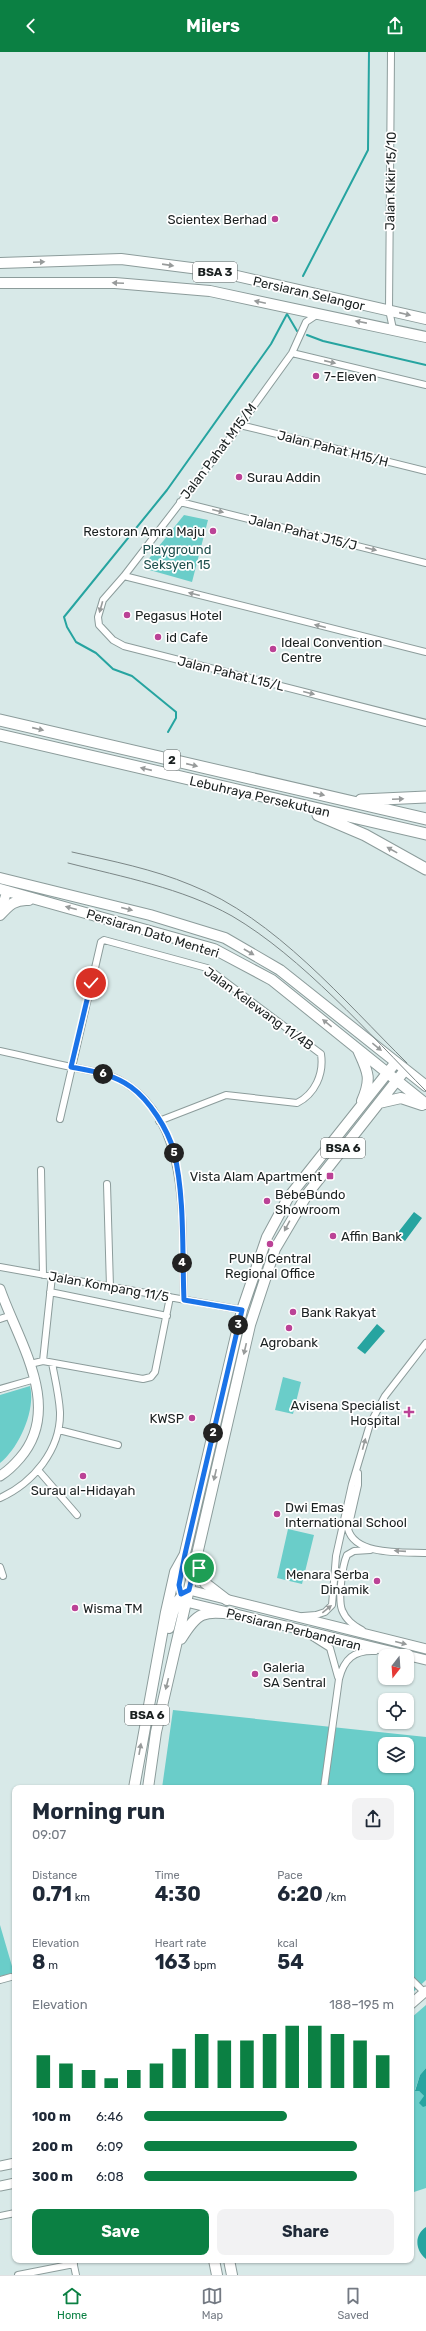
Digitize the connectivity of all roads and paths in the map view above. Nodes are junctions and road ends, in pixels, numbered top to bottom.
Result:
1 (391, 52) edge
2 (0, 263) edge
3 (0, 283) edge
4 (298, 310) junction
5 (389, 310) junction
6 (319, 314) junction
7 (426, 319) edge
8 (306, 322) junction
9 (393, 329) junction
10 (426, 337) edge
11 (292, 353) junction
12 (426, 385) edge
13 (240, 425) junction
14 (426, 471) edge
15 (180, 502) junction
16 (426, 563) edge
17 (124, 576) junction
18 (426, 652) edge
19 (0, 720) edge
20 (426, 723) edge
21 (0, 735) edge
22 (426, 797) edge
23 (345, 800) junction
24 (293, 804) junction
25 (426, 819) edge
26 (426, 834) edge
27 (426, 869) edge
28 (0, 878) edge
29 (22, 883) junction
30 (3, 890) edge
31 (51, 903) junction
32 (0, 914) edge
33 (357, 1048) junction
34 (0, 1051) edge
35 (396, 1062) junction
36 (71, 1067) junction
37 (405, 1070) junction
38 (388, 1073) junction
39 (396, 1080) junction
40 (426, 1086) edge
41 (379, 1103) junction
42 (426, 1105) edge
43 (355, 1115) junction
44 (60, 1119) dead end
45 (159, 1121) junction
46 (41, 1170) dead end
47 (108, 1184) dead end
48 (0, 1267) edge
49 (43, 1275) junction
50 (52, 1276) junction
51 (110, 1287) junction
52 (0, 1289) edge
53 (50, 1292) junction
54 (170, 1297) junction
55 (184, 1300) junction
56 (242, 1310) junction
57 (10, 1316) junction
58 (167, 1316) junction
59 (0, 1319) edge
60 (426, 1343) edge
61 (43, 1361) junction
62 (52, 1363) junction
63 (30, 1364) junction
64 (35, 1379) junction
65 (0, 1389) edge
66 (58, 1430) junction
67 (118, 1445) dead end
68 (358, 1469) junction
69 (38, 1470) junction
70 (0, 1476) edge
71 (0, 1498) edge
72 (77, 1515) dead end
73 (374, 1550) junction
74 (426, 1553) edge
75 (185, 1554) junction
76 (197, 1556) junction
77 (0, 1567) edge
78 (3, 1576) dead end
79 (185, 1596) junction
80 (227, 1600) junction
81 (235, 1614) junction
82 (290, 1616) junction
83 (288, 1626) junction
84 (373, 1636) junction
85 (160, 1643) junction
86 (176, 1646) junction
87 (378, 1649) edge
88 (426, 1649) edge
89 (378, 1652) edge
90 (414, 1657) edge
91 (426, 1660) edge
92 (339, 1679) junction
93 (135, 1785) edge
94 (148, 1785) edge
95 (324, 1785) edge
96 (11, 1977) dead end
97 (0, 1980) edge
98 (414, 1982) edge
99 (425, 1992) edge
100 (414, 2001) edge
101 (12, 2164) edge
102 (0, 2166) edge
103 (12, 2184) edge
104 (0, 2186) edge
105 (12, 2214) edge
106 (0, 2216) edge
107 (69, 2263) edge
108 (73, 2263) edge
109 (215, 2263) edge
110 (230, 2263) edge
111 (18, 2275) edge
112 (76, 2275) edge
113 (217, 2275) edge
114 (232, 2275) edge

1 - 5 street, Jalan Kikir 15/10
2 -> 5 main road, Persiaran Selangor / BSA 3
4 -> 3 main road, Persiaran Selangor / BSA 3
4 - 6 main road, Persiaran Selangor / BSA 3
4 - 8 street
5 -> 7 main road, Persiaran Selangor / BSA 3
5 - 9 street, Jalan Kikir 15/10
6 - 8 street
9 -> 6 main road, Persiaran Selangor / BSA 3
8 - 11 street, Jalan Pahat M15/M
9 - 10 main road, Persiaran Selangor / BSA 3
11 -> 12 street
11 - 13 street, Jalan Pahat M15/M
13 - 14 street, Jalan Pahat H15/H
13 - 15 street, Jalan Pahat M15/M
15 -> 16 street, Jalan Pahat J15/J
15 - 17 street, Jalan Pahat M15/M
18 -> 17 street
17 -> 20 street, Jalan Pahat L15/L
19 -> 23 highway, Lebuhraya Persekutuan / 2
24 -> 21 highway, Lebuhraya Persekutuan / 2
23 -> 22 highway
23 - 25 highway, Lebuhraya Persekutuan / 2
24 - 26 highway, Lebuhraya Persekutuan / 2
27 -> 24 highway
28 - 29 main road, Persiaran Dato Menteri
28 - 30 main road
29 - 30 main road
29 -> 35 main road, Persiaran Dato Menteri
30 - 31 main road, Persiaran Dato Menteri
30 - 32 main road
31 - 32 main road
33 -> 31 main road, Persiaran Dato Menteri
33 - 38 main road, Persiaran Dato Menteri
33 - 43 main road
34 - 36 street
35 - 37 main road, Persiaran Dato Menteri
35 - 38 main road, BSA 6
36 - 44 street
36 - 45 street
36 - 45 street, Jalan Kelewang 11/4B
37 - 39 main road, BSA 6
37 - 40 main road, Persiaran Dato Menteri
38 - 39 main road, Persiaran Dato Menteri
38 - 43 main road, BSA 6
39 - 41 main road, BSA 6
39 - 42 main road, Persiaran Dato Menteri
41 - 42 main road
41 -> 76 main road, BSA 6
43 - 56 main road, BSA 6
45 - 55 street
46 - 49 street
47 - 51 street
48 - 49 street, Jalan Kompang 11/5
49 - 50 street, Jalan Kompang 11/5
50 - 51 street, Jalan Kompang 11/5
50 - 53 street
51 - 54 street, Jalan Kompang 11/5
52 - 57 main road
53 - 58 street
53 - 61 street
54 - 55 street, Jalan Kompang 11/5
54 - 58 street
55 - 56 street, Jalan Kompang 11/5
56 - 75 main road, BSA 6
57 - 59 street
57 - 63 main road
58 - 62 street
68 -> 60 street
61 - 62 street
61 - 63 street
62 - 66 street
63 - 64 main road
64 - 65 street
64 - 70 main road
66 - 67 street
66 - 69 street
68 - 73 street
82 -> 68 street
69 - 71 street
69 - 72 street
74 -> 73 street
73 - 84 street
75 - 79 main road
75 - 85 main road, BSA 6
76 - 79 main road, BSA 6
76 - 80 main road
77 - 78 street
79 - 80 main road, Persiaran Perbandaran
79 - 81 main road, Persiaran Perbandaran
79 - 85 main road
79 - 86 main road, BSA 6
80 - 82 main road, Persiaran Perbandaran
81 - 83 main road, Persiaran Perbandaran
81 - 86 main road
82 - 84 main road, Persiaran Perbandaran
83 - 87 main road, Persiaran Perbandaran
83 - 92 street
84 -> 88 main road, Persiaran Perbandaran
93 -> 85 main road, BSA 6
86 -> 94 main road, BSA 6
89 - 92 street
90 - 91 main road, Persiaran Perbandaran
92 - 95 street
96 - 97 street
98 - 99 street
99 - 100 main road
101 - 102 main road
103 - 104 main road
105 - 106 street
107 - 111 street
108 - 112 street
109 - 113 main road
110 - 114 main road

